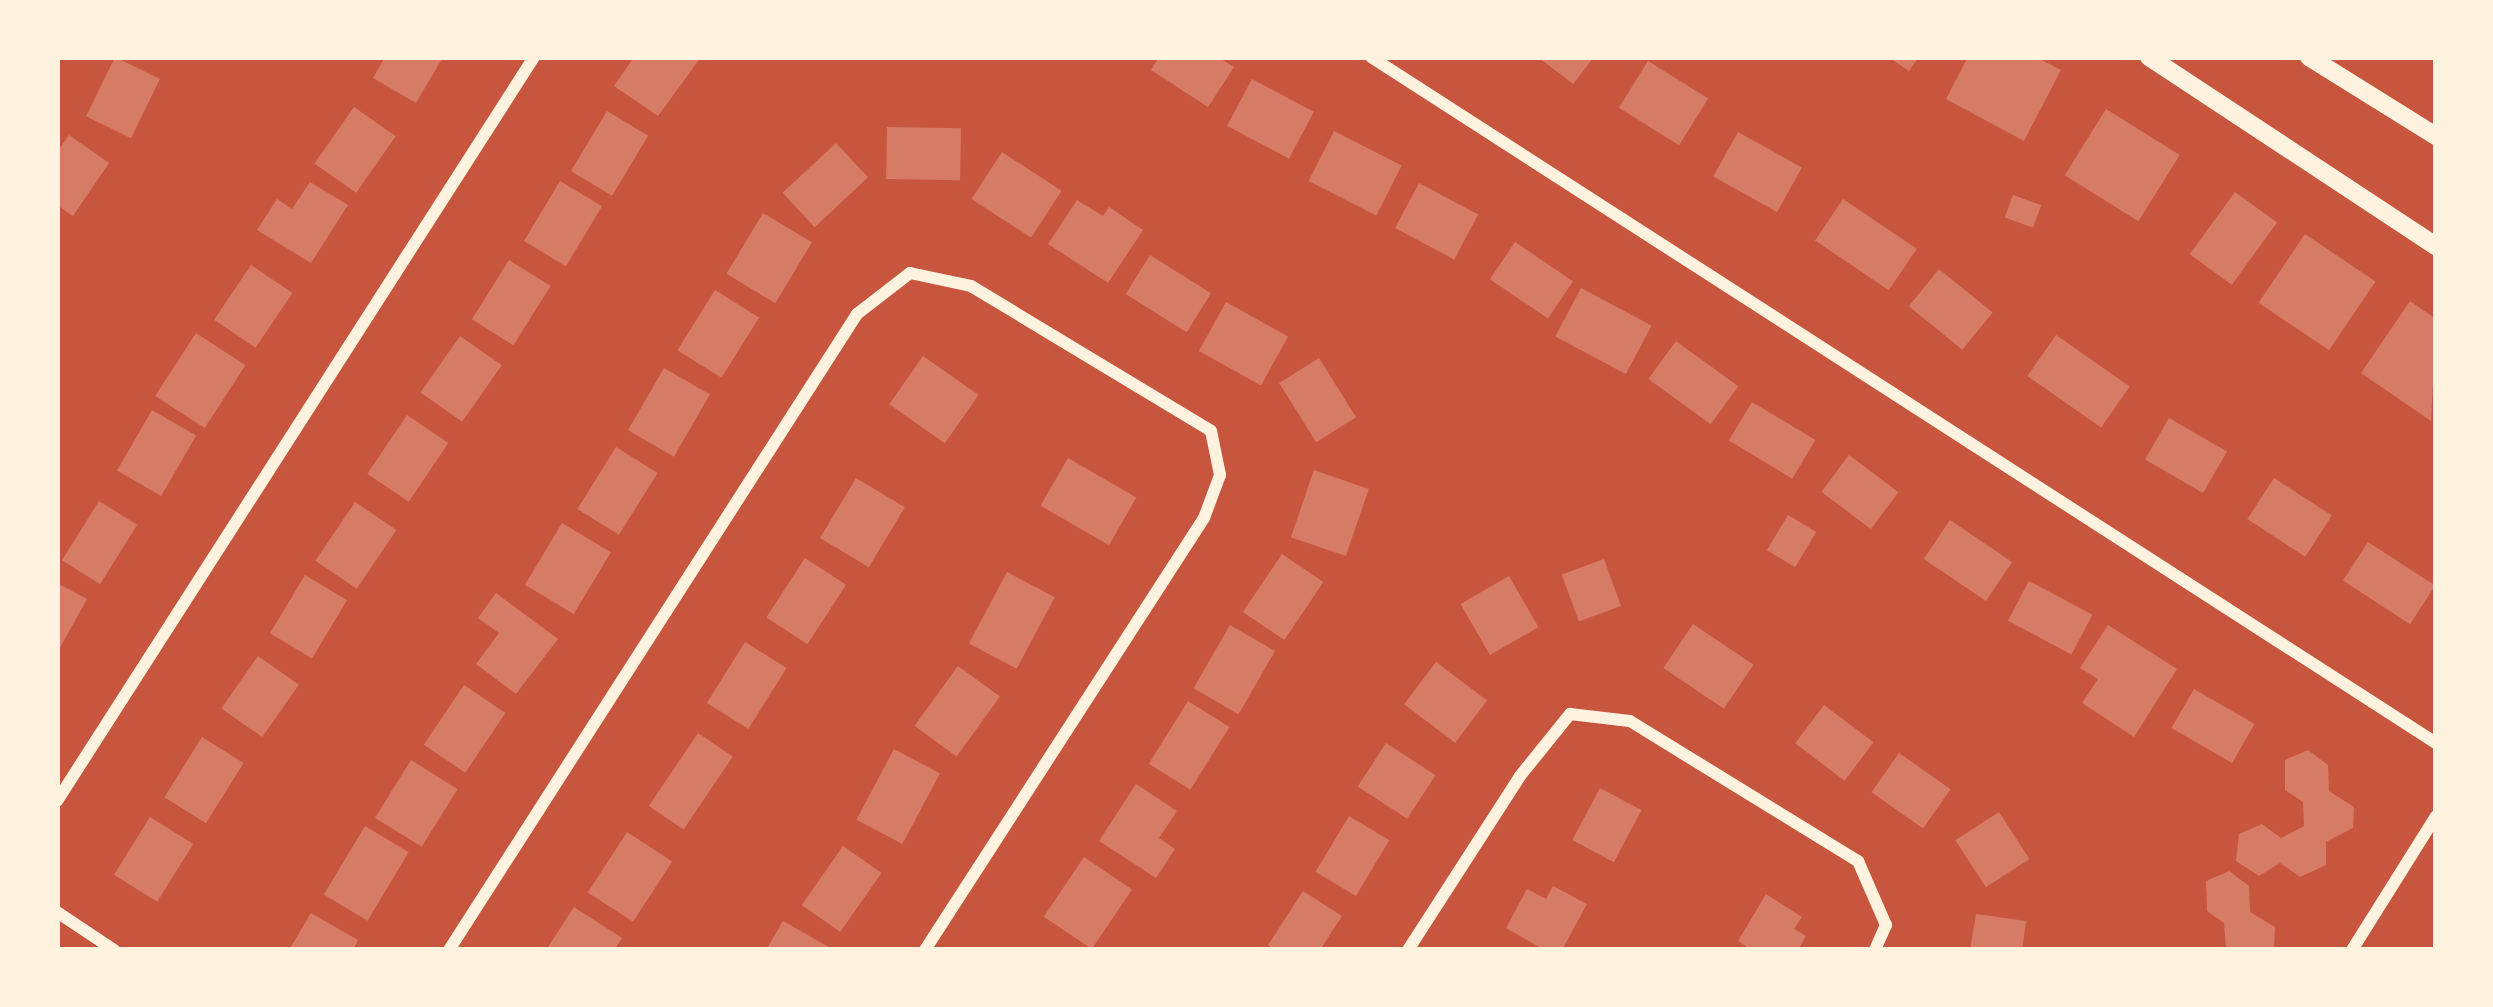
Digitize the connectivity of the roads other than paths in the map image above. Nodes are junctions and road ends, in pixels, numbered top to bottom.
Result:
1 (534, 57) edge
2 (1371, 57) edge
3 (2149, 57) edge
4 (2309, 57) edge
5 (2436, 136) edge
6 (2436, 246) edge
7 (2436, 743) edge
8 (57, 801) edge
9 (2436, 816) edge
10 (57, 912) edge
11 (114, 950) edge
12 (449, 950) edge
13 (925, 950) edge
14 (1408, 950) edge
15 (1875, 950) edge
16 (2352, 950) edge

1 - 8 street
2 - 7 street
3 - 6 street
4 - 5 street
9 - 16 street
10 - 11 street
12 - 13 street
14 - 15 street

